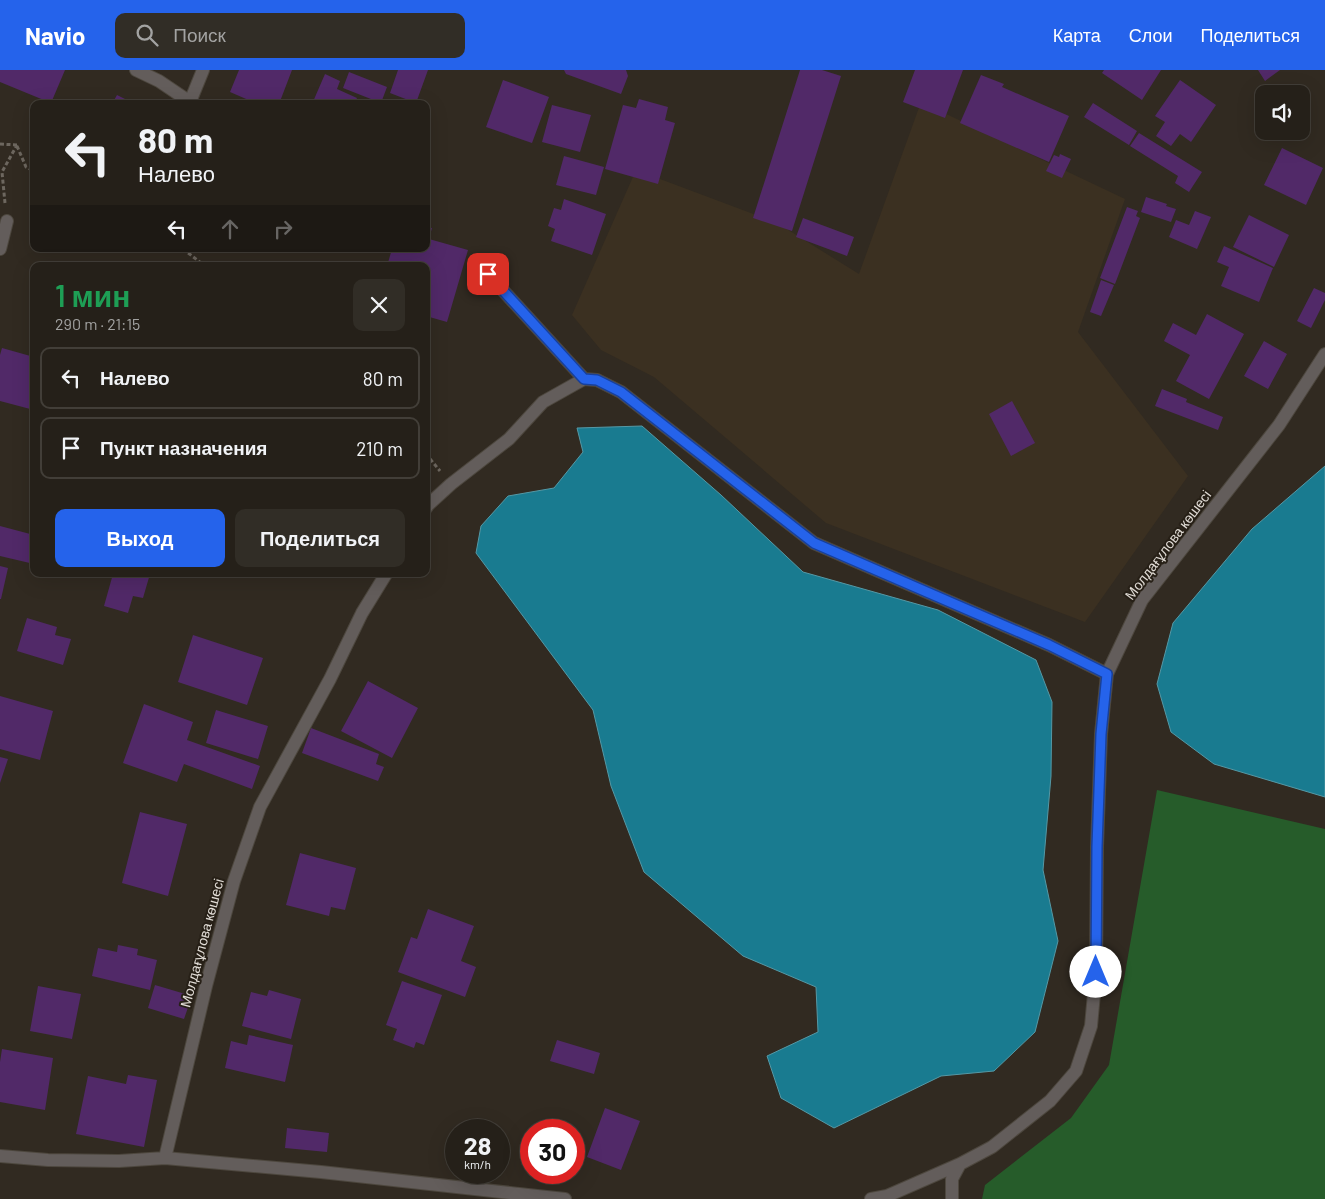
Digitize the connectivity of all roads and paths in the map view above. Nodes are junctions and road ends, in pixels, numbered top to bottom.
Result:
1 (136, 70) edge
2 (203, 70) edge
3 (188, 100) edge
4 (193, 100) edge
5 (0, 144) edge
6 (16, 145) junction
7 (30, 169) edge
8 (7, 221) joint
9 (0, 249) edge
10 (187, 252) edge
11 (476, 261) dead end
12 (200, 262) edge
13 (1325, 354) edge
14 (584, 379) junction
15 (430, 503) edge
16 (384, 577) edge
17 (1107, 674) junction
18 (0, 1156) edge
19 (165, 1158) junction
20 (960, 1164) junction
21 (890, 1198) edge
22 (565, 1199) edge
23 (871, 1199) edge
24 (952, 1199) edge

1 - 3 street
2 - 4 street
5 - 6 path
6 - 7 path
6 - 8 path
8 - 9 street
10 - 12 path
11 - 14 street
13 - 17 street, Молдағұлова көшесі
14 - 15 street
14 - 17 street
16 - 19 street, Молдағұлова көшесі
17 - 20 street, Молдағұлова көшесі
18 - 19 street
19 - 22 street
20 - 21 street, Молдағұлова көшесі
20 - 24 street
21 - 23 street, Молдағұлова көшесі

